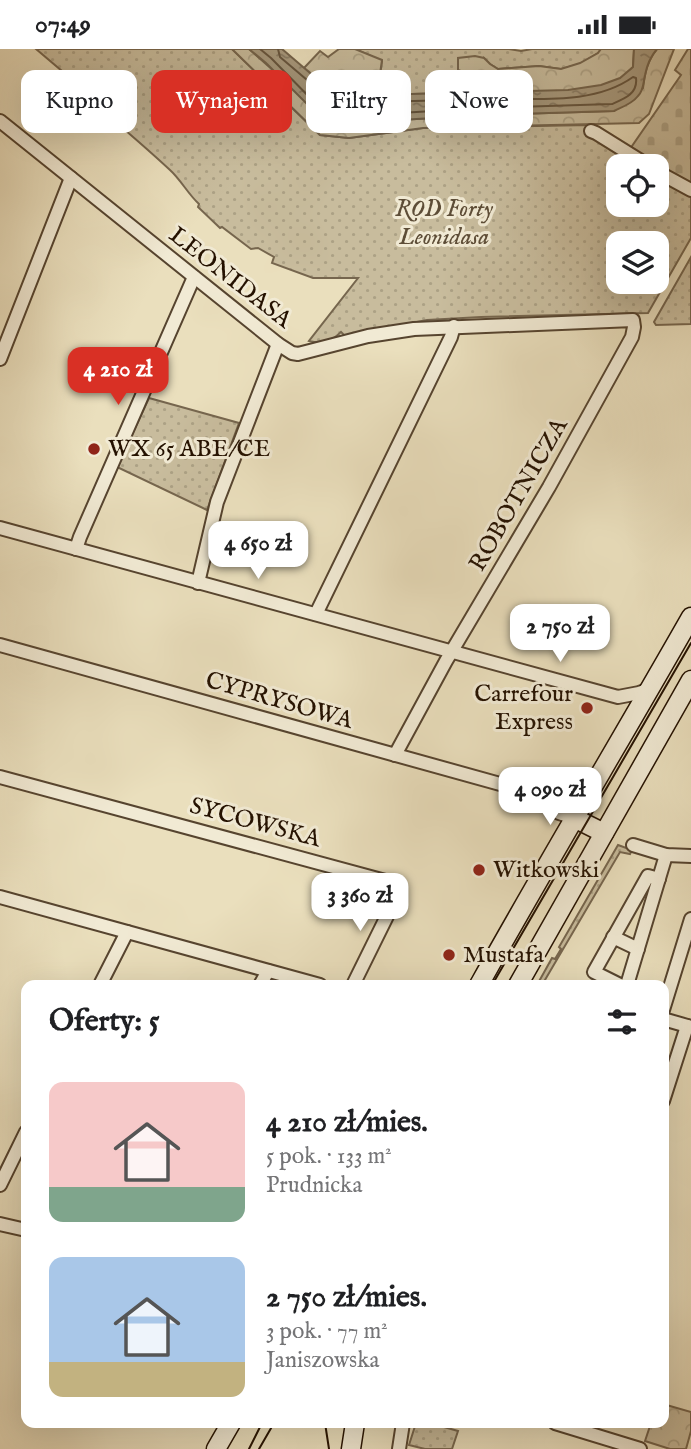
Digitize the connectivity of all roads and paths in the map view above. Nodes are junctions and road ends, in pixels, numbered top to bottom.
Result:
1 (0, 121) edge
2 (591, 131) dead end
3 (630, 154) edge
4 (71, 178) junction
5 (669, 178) edge
6 (691, 190) edge
7 (194, 277) junction
8 (454, 326) junction
9 (634, 327) joint
10 (278, 344) junction
11 (0, 359) edge
12 (0, 528) edge
13 (76, 549) junction
14 (198, 583) junction
15 (316, 614) junction
16 (691, 617) edge
17 (0, 645) edge
18 (452, 651) junction
19 (691, 680) edge
20 (650, 689) junction
21 (618, 697) junction
22 (632, 720) junction
23 (395, 755) junction
24 (0, 777) edge
25 (574, 818) junction
26 (604, 833) junction
27 (633, 845) dead end
28 (666, 855) junction
29 (691, 856) edge
30 (659, 879) junction
31 (0, 897) edge
32 (691, 919) edge
33 (127, 932) junction
34 (613, 937) junction
35 (638, 949) junction
36 (268, 971) junction
37 (103, 980) edge
38 (263, 980) edge
39 (301, 980) edge
40 (355, 980) edge
41 (482, 980) edge
42 (521, 980) edge
43 (610, 980) edge
44 (629, 980) edge
45 (669, 990) edge
46 (669, 1021) edge
47 (689, 1026) edge
48 (669, 1084) edge
49 (21, 1142) edge
50 (0, 1185) edge
51 (0, 1224) edge
52 (21, 1229) edge
53 (228, 1428) edge
54 (354, 1428) edge
55 (402, 1428) edge
56 (571, 1428) edge
57 (216, 1449) edge
58 (351, 1449) edge
59 (399, 1449) edge
60 (640, 1449) edge

1 - 4 street, LEONIDASA
2 - 3 street
4 - 7 street, LEONIDASA
4 - 11 street
5 - 6 street
7 - 10 street, LEONIDASA
7 - 13 street
8 - 9 street, LEONIDASA
8 - 10 street, LEONIDASA
8 - 15 street
9 - 18 street, ROBOTNICZA
10 - 14 street
12 - 13 street
13 - 14 street
14 - 15 street
15 - 18 street
16 - 20 main road
17 - 23 street, CYPRYSOWA
18 - 21 street
18 - 23 street, ROBOTNICZA
19 - 26 main road
20 - 21 street
20 - 22 main road
21 - 22 street
22 - 25 main road
23 - 25 street, CYPRYSOWA
24 - 40 street, SYCOWSKA
25 - 26 main road
25 - 41 main road
26 - 42 main road
27 - 28 street
28 - 29 street
28 - 30 street
30 - 34 street
30 - 35 street
31 - 33 street
32 - 45 street
33 - 36 street
33 - 37 street
34 - 35 street
34 - 43 street
35 - 44 street
36 - 38 street
36 - 39 street
46 - 47 street
47 - 48 street
49 - 50 street
51 - 52 street
53 - 57 main road
54 - 58 main road
55 - 59 street
56 - 60 street

